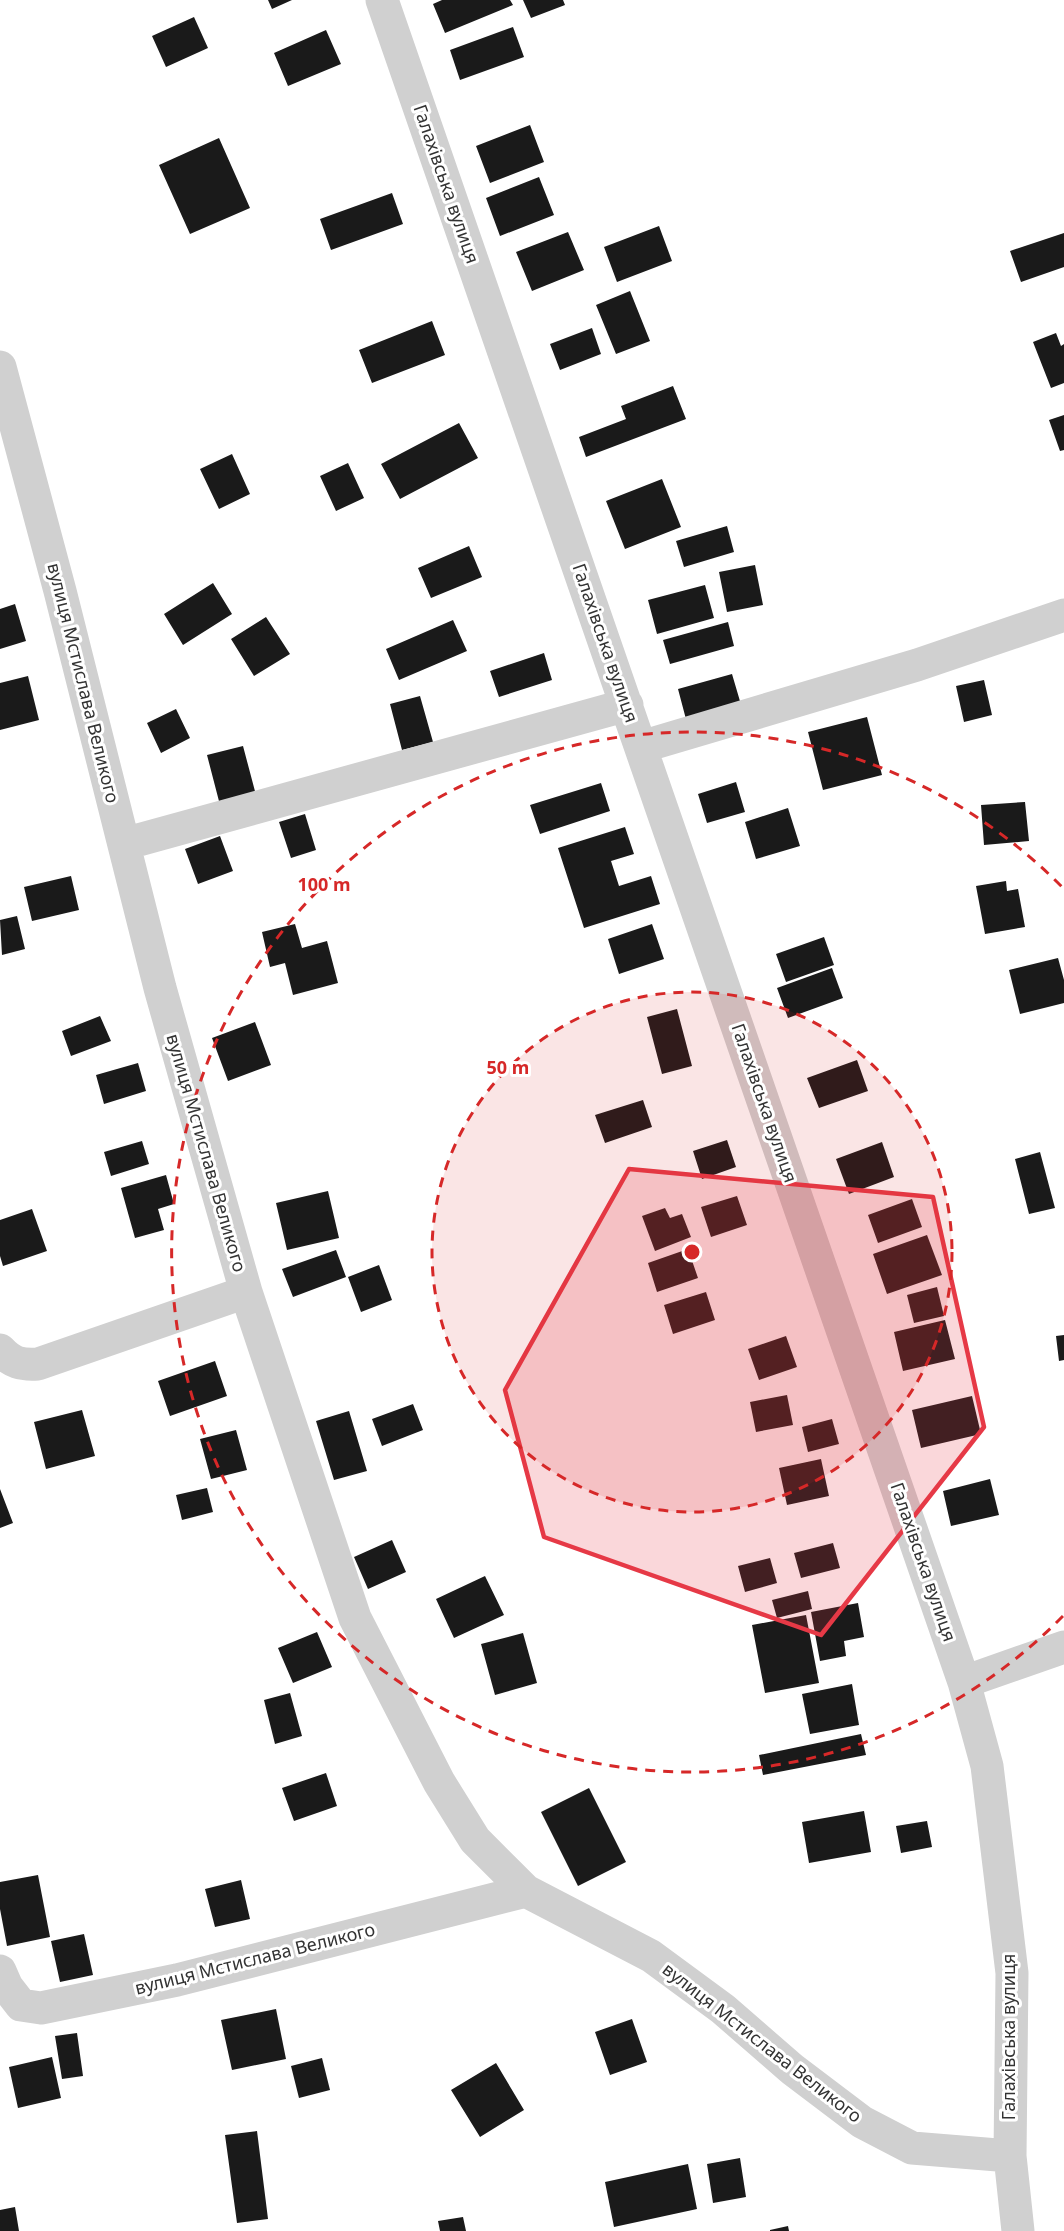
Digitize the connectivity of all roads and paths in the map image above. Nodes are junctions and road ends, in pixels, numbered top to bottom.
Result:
1 (382, 0) edge
2 (0, 367) edge
3 (1064, 615) edge
4 (627, 705) junction
5 (641, 747) junction
6 (124, 844) junction
7 (246, 1292) junction
8 (0, 1350) edge
9 (1064, 1647) edge
10 (964, 1682) junction
11 (526, 1891) junction
12 (0, 1971) edge
13 (1010, 2156) junction
14 (1018, 2231) edge

1 - 4 street, Галахівська вулиця
2 - 6 street, вулиця Мстислава Великого
3 - 5 street
4 - 5 street, Галахівська вулиця
4 - 6 street
5 - 10 street, Галахівська вулиця
6 - 7 street, вулиця Мстислава Великого
7 - 8 street
7 - 11 street, вулиця Мстислава Великого
9 - 10 street
10 - 13 street, Галахівська вулиця
11 - 12 street, вулиця Мстислава Великого
11 - 13 street, вулиця Мстислава Великого
13 - 14 street, Галахівська вулиця

